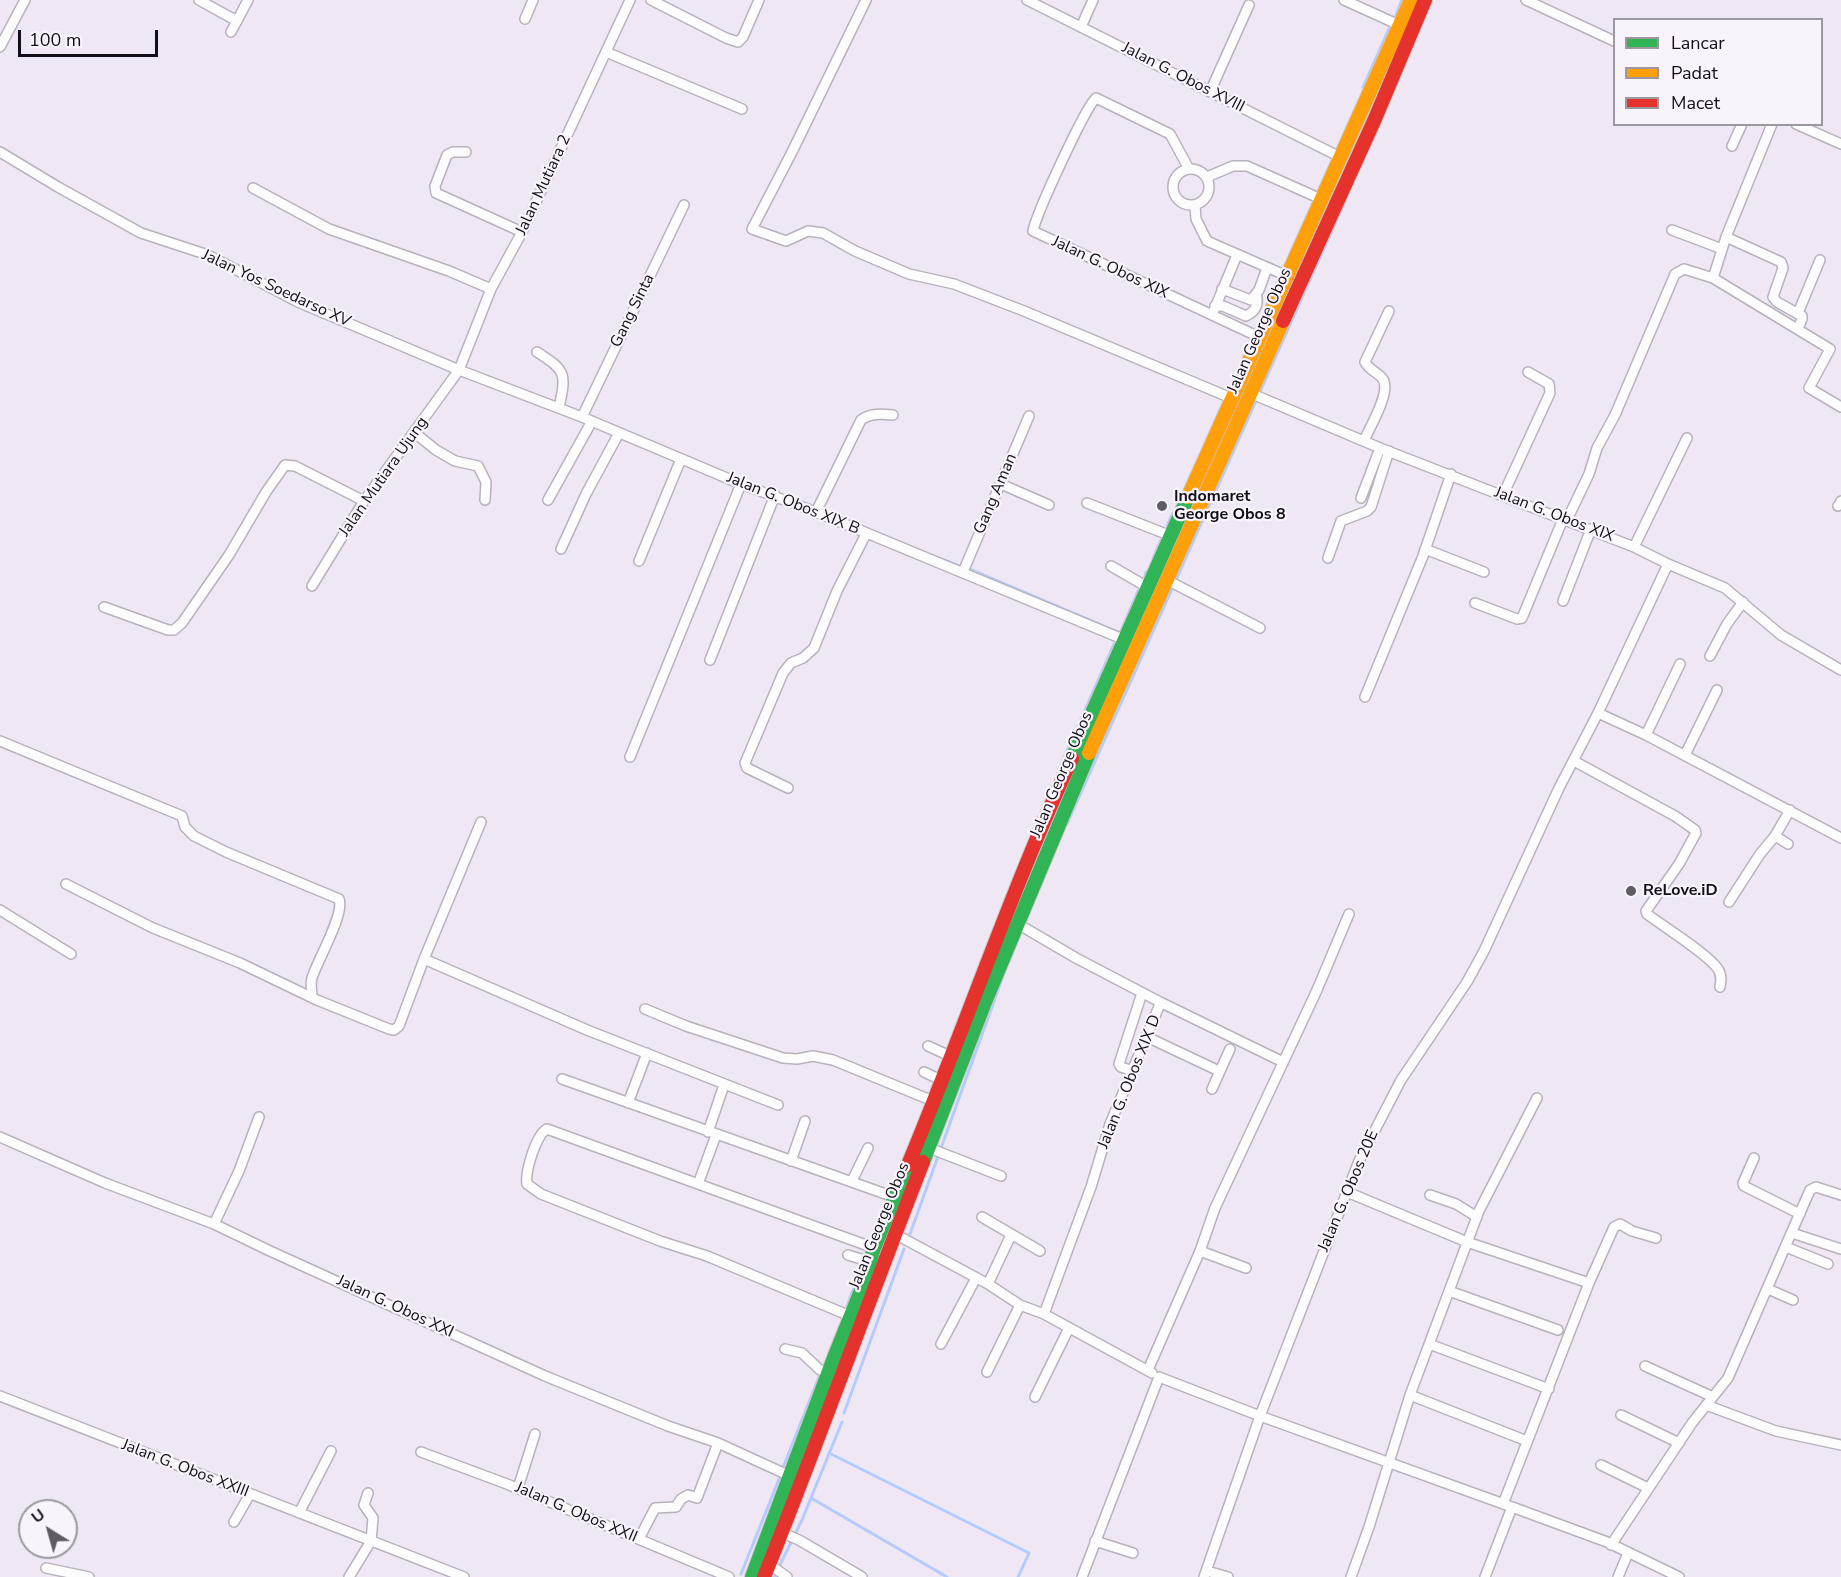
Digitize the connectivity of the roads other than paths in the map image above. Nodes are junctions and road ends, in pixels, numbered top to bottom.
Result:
1 (25, 0) edge
2 (199, 0) edge
3 (248, 0) edge
4 (533, 0) edge
5 (630, 0) edge
6 (651, 0) edge
7 (759, 0) edge
8 (866, 0) edge
9 (1093, 0) edge
10 (1344, 0) edge
11 (1411, 0) edge
12 (1425, 0) edge
13 (1526, 0) edge
14 (1031, 1) edge
15 (1249, 5) dead end
16 (525, 20) dead end
17 (237, 21) junction
18 (1399, 25) junction
19 (1082, 27) junction
20 (231, 32) dead end
21 (1613, 41) edge
22 (0, 47) edge
23 (606, 52) junction
24 (1210, 92) junction
25 (742, 110) dead end
26 (1741, 126) edge
27 (1771, 126) edge
28 (1800, 126) edge
29 (1841, 144) edge
30 (1732, 146) dead end
31 (0, 152) edge
32 (466, 152) dead end
33 (1340, 157) junction
34 (1189, 169) junction
35 (1206, 177) junction
36 (253, 188) dead end
37 (1317, 197) junction
38 (1195, 204) junction
39 (684, 205) dead end
40 (1672, 230) dead end
41 (522, 232) junction
42 (1726, 237) junction
43 (1722, 249) junction
44 (1237, 255) junction
45 (1820, 260) dead end
46 (1267, 268) junction
47 (1287, 276) junction
48 (1713, 278) junction
49 (491, 289) junction
50 (1222, 289) junction
51 (1256, 294) junction
52 (1214, 310) junction
53 (1389, 311) dead end
54 (1798, 314) junction
55 (1799, 326) dead end
56 (1255, 335) junction
57 (537, 352) dead end
58 (459, 370) junction
59 (1528, 372) dead end
60 (1250, 393) junction
61 (1227, 396) junction
62 (1841, 407) edge
63 (560, 408) junction
64 (893, 414) dead end
65 (1029, 416) dead end
66 (582, 417) junction
67 (592, 421) junction
68 (415, 433) junction
69 (619, 433) junction
70 (1687, 438) dead end
71 (1364, 441) junction
72 (1384, 449) junction
73 (681, 459) junction
74 (1451, 474) junction
75 (741, 484) junction
76 (1000, 484) junction
77 (775, 495) junction
78 (1503, 495) junction
79 (1361, 498) dead end
80 (485, 500) dead end
81 (548, 500) dead end
82 (364, 501) junction
83 (1087, 503) dead end
84 (1049, 505) dead end
85 (816, 512) junction
86 (1565, 520) junction
87 (1591, 529) junction
88 (866, 534) junction
89 (1171, 536) junction
90 (1634, 547) junction
91 (561, 549) dead end
92 (1425, 549) junction
93 (1328, 558) dead end
94 (639, 561) dead end
95 (1668, 564) junction
96 (1110, 566) dead end
97 (963, 572) junction
98 (1484, 572) dead end
99 (1167, 580) junction
100 (312, 586) dead end
101 (1149, 588) junction
102 (1563, 601) dead end
103 (1743, 602) junction
104 (1474, 603) dead end
105 (104, 607) dead end
106 (1260, 628) dead end
107 (1125, 640) junction
108 (1710, 656) dead end
109 (710, 660) dead end
110 (1680, 664) dead end
111 (1841, 670) edge
112 (1717, 690) dead end
113 (1365, 697) dead end
114 (1598, 713) junction
115 (1646, 735) junction
116 (0, 741) edge
117 (1685, 755) junction
118 (630, 757) dead end
119 (1574, 761) junction
120 (788, 788) dead end
121 (1790, 810) junction
122 (481, 822) dead end
123 (1775, 836) junction
124 (1841, 838) edge
125 (1788, 844) dead end
126 (66, 884) dead end
127 (1729, 902) dead end
128 (0, 910) edge
129 (1349, 914) dead end
130 (1018, 924) junction
131 (71, 954) dead end
132 (424, 959) junction
133 (1720, 987) dead end
134 (1142, 993) junction
135 (312, 997) junction
136 (1160, 1002) junction
137 (645, 1009) dead end
138 (1147, 1037) junction
139 (928, 1046) dead end
140 (1230, 1049) dead end
141 (647, 1053) junction
142 (952, 1057) junction
143 (1283, 1062) junction
144 (1133, 1071) junction
145 (1219, 1071) junction
146 (924, 1072) dead end
147 (562, 1079) dead end
148 (943, 1081) junction
149 (724, 1085) junction
150 (1212, 1089) dead end
151 (1537, 1098) dead end
152 (933, 1101) junction
153 (628, 1103) junction
154 (778, 1105) dead end
155 (259, 1117) dead end
156 (805, 1121) dead end
157 (712, 1133) junction
158 (0, 1137) edge
159 (868, 1148) dead end
160 (929, 1148) junction
161 (1754, 1158) dead end
162 (791, 1161) junction
163 (1001, 1176) dead end
164 (852, 1181) junction
165 (698, 1184) junction
166 (1347, 1192) junction
167 (1430, 1195) dead end
168 (1841, 1195) edge
169 (894, 1197) junction
170 (1800, 1214) junction
171 (981, 1217) dead end
172 (1477, 1217) junction
173 (214, 1224) junction
174 (1792, 1233) junction
175 (895, 1234) junction
176 (1011, 1235) junction
177 (1656, 1238) dead end
178 (1467, 1242) junction
179 (1786, 1247) junction
180 (1841, 1249) edge
181 (1040, 1251) dead end
182 (1200, 1251) junction
183 (848, 1255) dead end
184 (873, 1255) junction
185 (1828, 1264) dead end
186 (1246, 1268) dead end
187 (976, 1278) junction
188 (1589, 1283) junction
189 (988, 1284) junction
190 (1768, 1289) junction
191 (1449, 1291) junction
192 (1793, 1300) dead end
193 (1020, 1305) junction
194 (1044, 1314) junction
195 (850, 1316) junction
196 (1069, 1328) junction
197 (1558, 1330) dead end
198 (941, 1344) dead end
199 (1429, 1344) junction
200 (785, 1349) dead end
201 (1645, 1366) dead end
202 (1148, 1371) junction
203 (987, 1372) dead end
204 (829, 1373) junction
205 (1159, 1377) junction
206 (1549, 1389) junction
207 (1410, 1395) junction
208 (0, 1396) edge
209 (1035, 1397) dead end
210 (1713, 1397) junction
211 (1706, 1406) junction
212 (1621, 1415) dead end
213 (1260, 1416) junction
214 (535, 1434) dead end
215 (1527, 1441) junction
216 (718, 1443) junction
217 (1678, 1443) junction
218 (1841, 1445) edge
219 (331, 1451) dead end
220 (422, 1452) dead end
221 (1388, 1461) junction
222 (1601, 1465) dead end
223 (790, 1476) junction
224 (518, 1488) junction
225 (1648, 1488) junction
226 (368, 1493) dead end
227 (250, 1494) junction
228 (1508, 1505) junction
229 (299, 1513) junction
230 (234, 1522) dead end
231 (781, 1532) junction
232 (639, 1539) junction
233 (371, 1541) junction
234 (1095, 1541) junction
235 (1611, 1545) junction
236 (1133, 1553) dead end
237 (1628, 1553) junction
238 (46, 1568) dead end
239 (775, 1572) edge
240 (852, 1574) edge
241 (1206, 1574) edge
242 (89, 1577) edge
243 (349, 1577) edge
244 (464, 1577) edge
245 (729, 1577) edge
246 (752, 1577) edge
247 (862, 1577) edge
248 (1082, 1577) edge
249 (1228, 1577) edge
250 (1351, 1577) edge
251 (1485, 1577) edge
252 (1618, 1577) edge
253 (1679, 1577) edge

1 - 22 street
2 - 17 street
3 - 17 street
4 - 16 street
5 - 23 street, Jalan Mutiara 2
6 - 7 street
8 - 61 street
9 - 19 street
10 - 18 street
11 - 18 main road, Jalan George Obos
12 - 60 main road, Jalan George Obos
13 - 21 street
14 - 19 street, Jalan G. Obos XVIII
15 - 24 street
17 - 20 street
18 - 33 main road, Jalan George Obos
19 - 24 street, Jalan G. Obos XVIII
23 - 25 street
23 - 41 street, Jalan Mutiara 2
24 - 33 street, Jalan G. Obos XVIII
26 - 30 street
27 - 42 street
28 - 29 street
31 - 58 street, Jalan Yos Soedarso XV
32 - 41 street
33 - 37 main road, Jalan George Obos
34 - 35 street
34 - 38 street
34 - 52 street, Jalan G. Obos XIX
35 - 37 street
35 - 38 street
36 - 49 street
37 - 47 main road, Jalan George Obos
38 - 44 street
39 - 66 street, Gang Sinta
40 - 43 street
41 - 49 street, Jalan Mutiara 2
42 - 43 street
42 - 54 street
43 - 48 street
44 - 46 street
44 - 50 street
45 - 54 street
46 - 47 street
46 - 51 street
47 - 56 main road, Jalan George Obos
48 - 62 street
48 - 86 street
49 - 58 street, Jalan Mutiara 2
50 - 51 street
50 - 52 street
51 - 52 street
52 - 56 street, Jalan G. Obos XIX
53 - 71 street
54 - 55 street
56 - 61 main road, Jalan George Obos
57 - 63 street
58 - 63 street, Jalan G. Obos XIX B
58 - 68 street, Jalan Mutiara Ujung
59 - 78 street
60 - 71 street, Jalan G. Obos XIX
60 - 99 main road, Jalan George Obos
61 - 89 main road, Jalan George Obos
63 - 66 street, Jalan G. Obos XIX B
64 - 85 street
65 - 76 street, Gang Aman
66 - 67 street, Jalan G. Obos XIX B
67 - 69 street, Jalan G. Obos XIX B
67 - 81 street
68 - 80 street
68 - 82 street, Jalan Mutiara Ujung
69 - 73 street, Jalan G. Obos XIX B
69 - 91 street
70 - 90 street
71 - 72 street, Jalan G. Obos XIX
72 - 74 street, Jalan G. Obos XIX
72 - 79 street
72 - 93 street
73 - 75 street, Jalan G. Obos XIX B
73 - 94 street
74 - 78 street, Jalan G. Obos XIX
74 - 92 street
75 - 77 street, Jalan G. Obos XIX B
75 - 118 street
76 - 84 street
76 - 97 street, Gang Aman
77 - 85 street, Jalan G. Obos XIX B
77 - 109 street
78 - 86 street, Jalan G. Obos XIX
82 - 100 street, Jalan Mutiara Ujung
82 - 105 street
83 - 89 street
85 - 88 street, Jalan G. Obos XIX B
86 - 87 street, Jalan G. Obos XIX
86 - 104 street
87 - 90 street, Jalan G. Obos XIX
87 - 102 street
88 - 97 street, Jalan G. Obos XIX B
88 - 120 street
89 - 101 main road, Jalan George Obos
90 - 95 street, Jalan G. Obos XIX
92 - 98 street
92 - 113 street
95 - 103 street, Jalan G. Obos XIX
95 - 114 street, Jalan G. Obos 20E
96 - 101 street
97 - 107 street, Jalan G. Obos XIX B
99 - 106 street
99 - 130 main road, Jalan George Obos
101 - 107 main road, Jalan George Obos
103 - 108 street
103 - 111 street, Jalan G. Obos XIX
107 - 142 main road, Jalan George Obos
110 - 115 street
112 - 117 street
114 - 115 street
114 - 119 street, Jalan G. Obos 20E
115 - 117 street
116 - 135 street
117 - 121 street
119 - 133 street
119 - 166 street, Jalan G. Obos 20E
121 - 123 street
121 - 124 street
122 - 132 street
123 - 125 street
123 - 127 street
126 - 135 street
128 - 131 street
129 - 143 street
130 - 134 street, Jalan G. Obos XIX D
130 - 160 main road, Jalan George Obos
132 - 135 street
132 - 141 street
134 - 136 street, Jalan G. Obos XIX D
134 - 144 street
136 - 138 street, Jalan G. Obos XIX D
136 - 143 street
137 - 152 street
138 - 144 street, Jalan G. Obos XIX D
138 - 145 street
139 - 142 street
140 - 145 street
141 - 149 street
141 - 153 street
142 - 148 main road, Jalan George Obos
143 - 182 street
144 - 194 street, Jalan G. Obos XIX D
145 - 150 street
146 - 148 street
147 - 153 street
148 - 152 main road, Jalan George Obos
149 - 154 street
149 - 157 street
151 - 172 street
152 - 169 main road, Jalan George Obos
153 - 157 street
155 - 173 street
156 - 162 street
157 - 162 street
157 - 165 street
158 - 173 street, Jalan G. Obos XXI
159 - 164 street
160 - 163 street
160 - 175 main road, Jalan George Obos
161 - 170 street
162 - 164 street
164 - 169 street
165 - 184 street
165 - 195 street
166 - 178 street
166 - 213 street, Jalan G. Obos 20E
167 - 172 street
168 - 170 street
169 - 184 main road, Jalan George Obos
170 - 174 street
171 - 176 street
172 - 178 street
173 - 216 street, Jalan G. Obos XXI
174 - 179 street
174 - 180 street
175 - 187 street
175 - 231 main road, Jalan George Obos
176 - 181 street
176 - 189 street
177 - 188 street
178 - 188 street
178 - 191 street
179 - 185 street
179 - 190 street
182 - 186 street
182 - 202 street
183 - 184 street
184 - 195 main road, Jalan George Obos
187 - 189 street
187 - 198 street
188 - 206 street
189 - 193 street
190 - 192 street
190 - 210 street
191 - 197 street
191 - 199 street
193 - 194 street
193 - 203 street
194 - 196 street
195 - 204 main road, Jalan George Obos
196 - 202 street
196 - 209 street
199 - 206 street
199 - 207 street
200 - 204 street
201 - 210 street
202 - 205 street
204 - 223 main road, Jalan George Obos
205 - 213 street
205 - 234 street
206 - 215 street
207 - 215 street
207 - 221 street
208 - 227 street, Jalan G. Obos XXIII
210 - 211 street
211 - 217 street
211 - 218 street
212 - 217 street
213 - 221 street
213 - 241 street, Jalan G. Obos 20E
214 - 224 street
215 - 228 street
216 - 223 street, Jalan G. Obos XXI
216 - 232 street
217 - 225 street
219 - 229 street
220 - 224 street, Jalan G. Obos XXII
221 - 228 street
221 - 250 street
222 - 225 street
223 - 231 main road, Jalan George Obos
224 - 232 street, Jalan G. Obos XXII
225 - 235 street
226 - 233 street
227 - 229 street, Jalan G. Obos XXIII
227 - 230 street
228 - 235 street
228 - 251 street
229 - 233 street, Jalan G. Obos XXIII
231 - 239 main road, Jalan George Obos
231 - 240 street
231 - 246 main road, Jalan George Obos
232 - 245 street, Jalan G. Obos XXII
233 - 243 street
233 - 244 street, Jalan G. Obos XXIII
234 - 236 street
234 - 248 street
235 - 237 street
237 - 252 street
237 - 253 street
238 - 242 street
240 - 247 street
241 - 249 street

